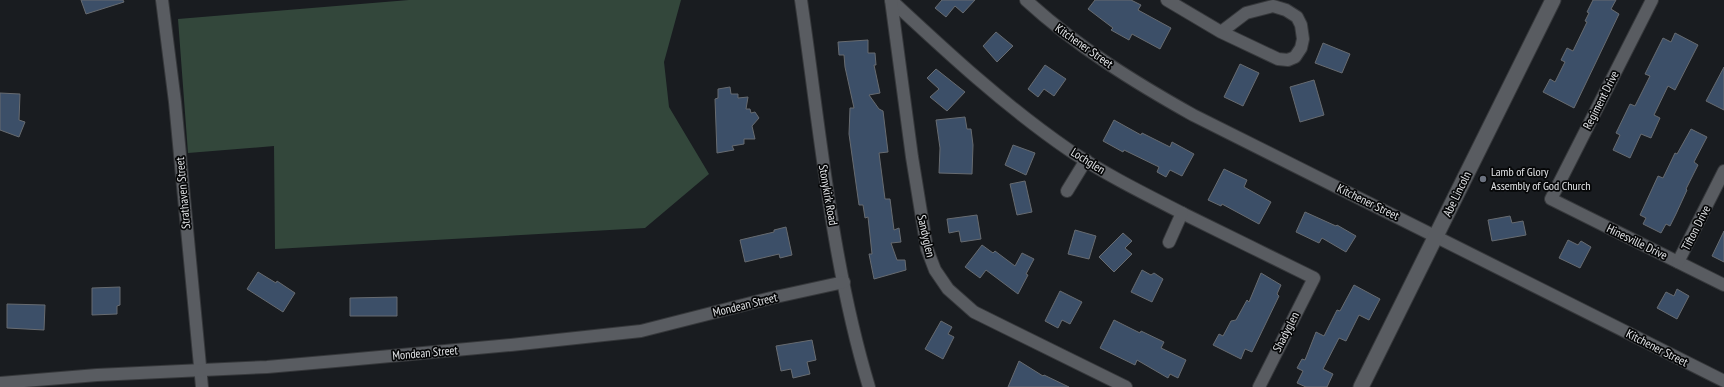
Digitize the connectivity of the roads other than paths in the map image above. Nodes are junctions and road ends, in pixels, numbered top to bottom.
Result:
1 (162, 0) edge
2 (801, 0) edge
3 (891, 0) edge
4 (1026, 0) edge
5 (1167, 0) edge
6 (1553, 0) edge
7 (1652, 0) edge
8 (1221, 32) junction
9 (1086, 160) junction
10 (1724, 172) edge
11 (1067, 191) dead end
12 (1551, 199) joint
13 (1182, 213) junction
14 (1436, 236) junction
15 (1169, 242) dead end
16 (1678, 262) junction
17 (1314, 278) joint
18 (844, 282) junction
19 (1724, 285) edge
20 (200, 370) junction
21 (1724, 381) edge
22 (0, 383) edge
23 (202, 387) edge
24 (869, 387) edge
25 (1126, 387) edge
26 (1259, 387) edge
27 (1361, 387) edge

1 - 20 street, Strathaven Street
2 - 18 street, Stonykirk Road
3 - 9 street, Lochglen
3 - 25 street, Sandyglen
4 - 14 street, Kitchener Street
5 - 8 street
6 - 14 street, Abe Lincoln
7 - 12 street, Regiment Drive
8 - 8 street
9 - 11 street
9 - 13 street, Lochglen
10 - 16 street, Tifton Drive
12 - 16 street, Hinesville Drive
13 - 15 street
13 - 17 street, Lochglen
14 - 21 street, Kitchener Street
14 - 27 street, Abe Lincoln
16 - 19 street, Hinesville Drive
17 - 26 street, Shadyglen
18 - 20 street, Mondean Street
18 - 24 street, Stonykirk Road
20 - 22 street, Mondean Street
20 - 23 street, Strathaven Street

